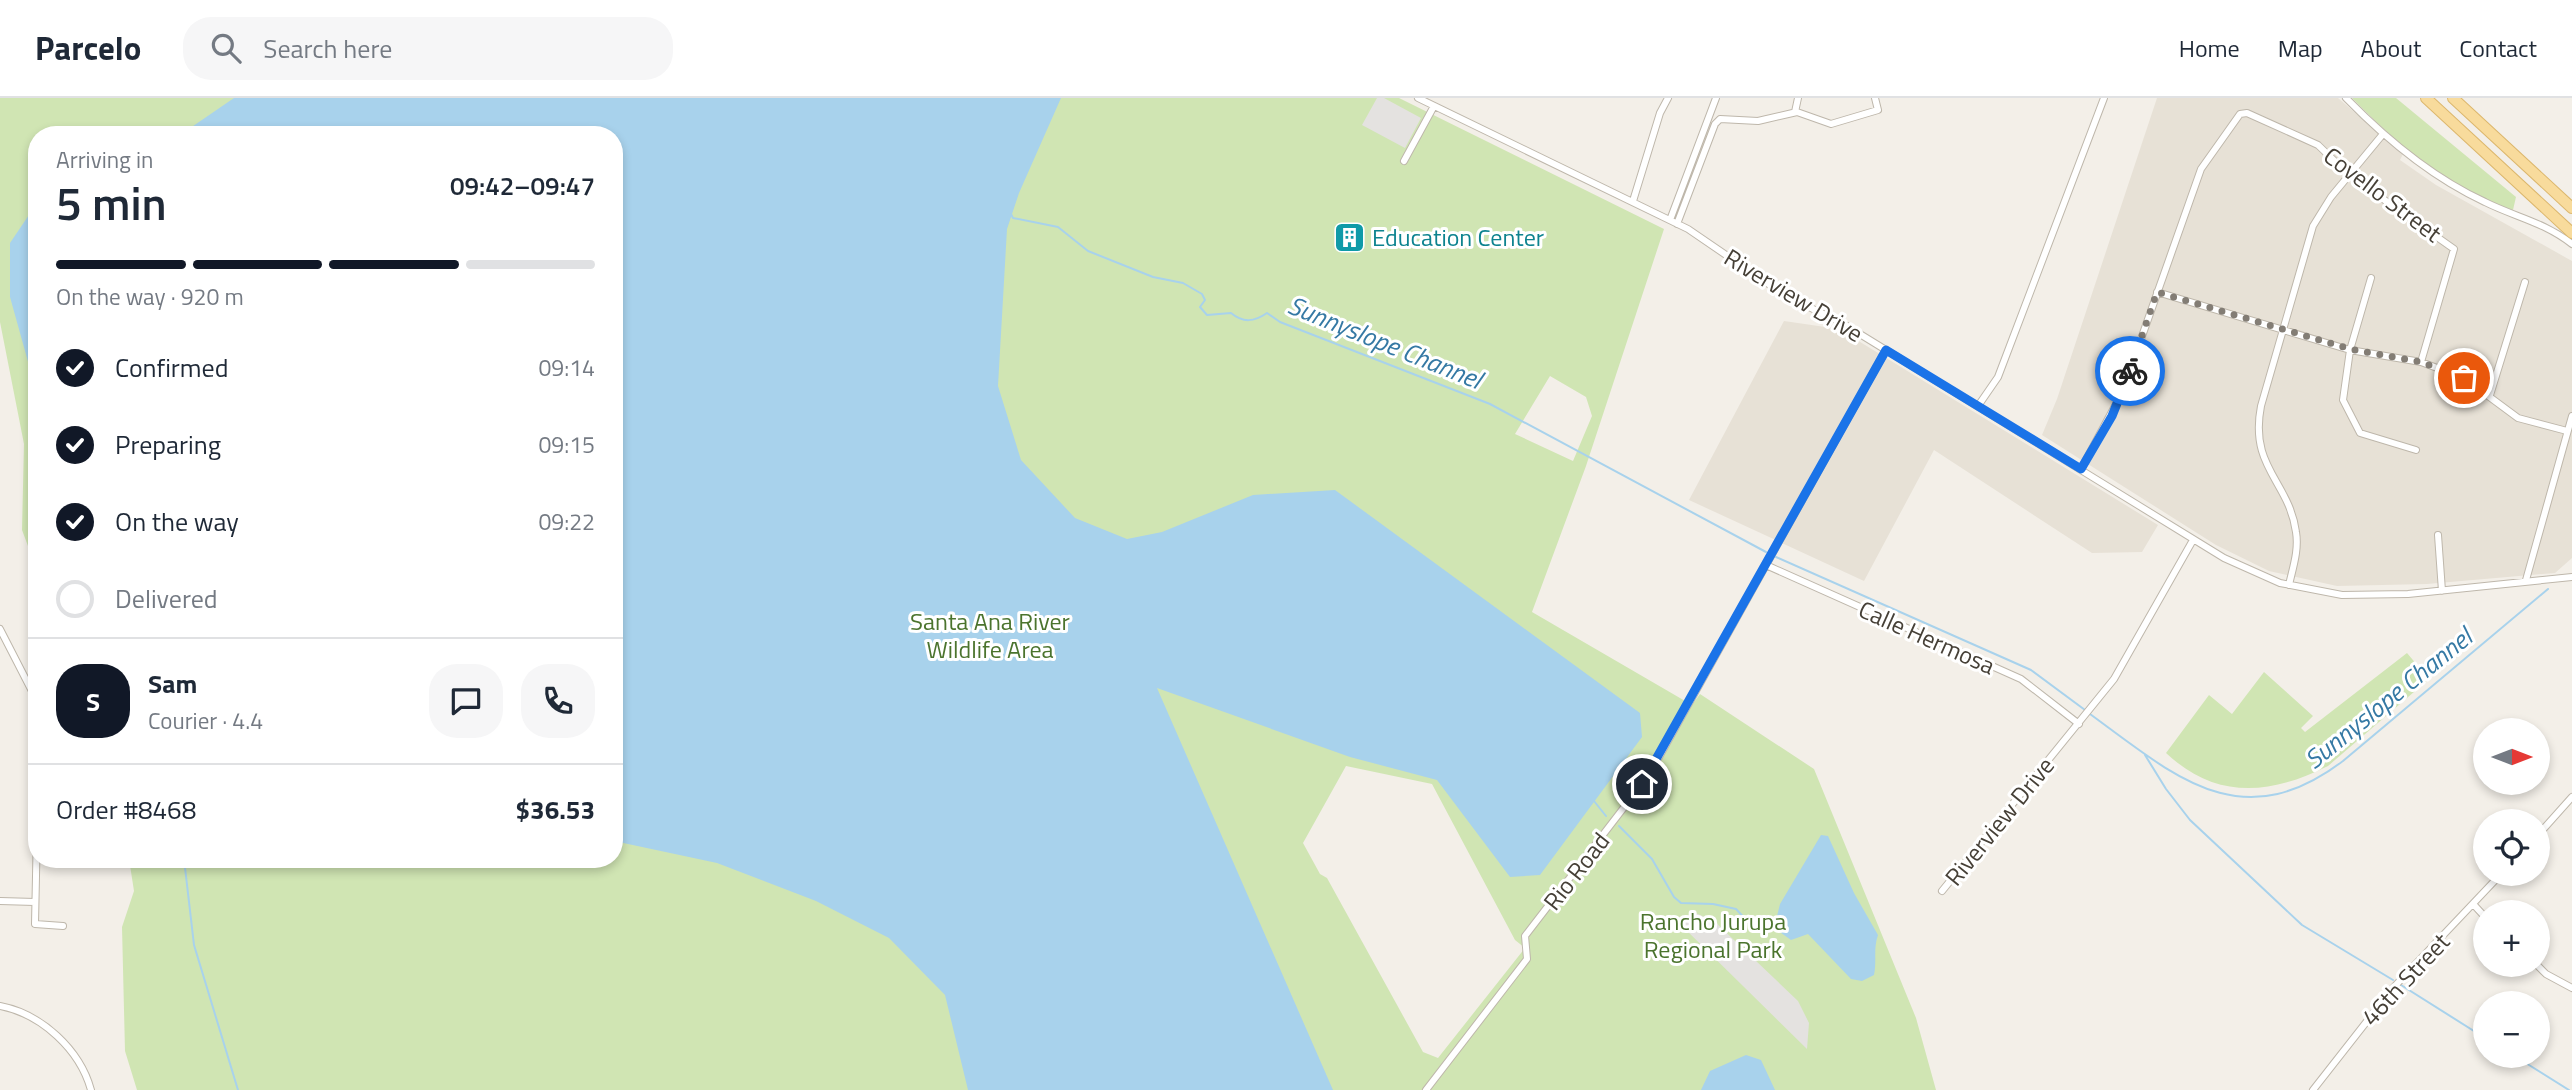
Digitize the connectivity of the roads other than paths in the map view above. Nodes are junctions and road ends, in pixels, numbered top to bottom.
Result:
1 (1418, 98) edge
2 (1668, 98) edge
3 (1716, 98) edge
4 (1798, 98) edge
5 (1875, 98) edge
6 (2104, 98) edge
7 (2346, 98) edge
8 (2426, 98) edge
9 (2453, 98) edge
10 (1434, 106) junction
11 (1795, 112) junction
12 (1708, 119) junction
13 (1717, 123) junction
14 (2383, 134) junction
15 (1404, 161) dead end
16 (2349, 175) junction
17 (1633, 201) junction
18 (2572, 208) edge
19 (1673, 222) junction
20 (2572, 233) edge
21 (2572, 244) edge
22 (2371, 278) dead end
23 (2525, 282) dead end
24 (2157, 292) junction
25 (2283, 329) junction
26 (2350, 349) junction
27 (1886, 350) junction
28 (2421, 362) junction
29 (2490, 395) junction
30 (1978, 406) junction
31 (2572, 416) edge
32 (2567, 431) junction
33 (2416, 450) dead end
34 (2081, 469) junction
35 (2438, 535) dead end
36 (2193, 540) junction
37 (1768, 562) junction
38 (2572, 577) edge
39 (2526, 580) junction
40 (2289, 585) junction
41 (2442, 591) junction
42 (0, 629) edge
43 (28, 683) edge
44 (2079, 724) junction
45 (2572, 797) edge
46 (2550, 822) edge
47 (36, 868) edge
48 (2491, 886) edge
49 (1942, 891) dead end
50 (2478, 900) edge
51 (0, 901) edge
52 (35, 902) junction
53 (2473, 906) edge
54 (63, 926) dead end
55 (2550, 976) edge
56 (2572, 988) edge
57 (0, 1006) edge
58 (91, 1090) edge
59 (1426, 1090) edge
60 (2313, 1090) edge

1 - 10 street, Riverview Drive
2 - 17 street
3 - 12 street
4 - 11 street
5 - 11 street
6 - 30 street
7 - 14 street
8 - 20 main road
9 - 18 main road
10 - 15 street
10 - 17 street, Riverview Drive
11 - 13 street
12 - 13 street
12 - 19 street
13 - 19 street
14 - 16 street
14 - 21 street
16 - 24 street, Covello Street
16 - 25 street
16 - 28 street, Covello Street
17 - 19 street, Riverview Drive
19 - 27 street, Riverview Drive
22 - 26 street
23 - 29 street
24 - 25 street
24 - 34 street
25 - 26 street
25 - 40 street
26 - 28 street
26 - 33 street
27 - 30 street, Riverview Drive
27 - 37 street, Rio Road
28 - 29 street
29 - 32 street
30 - 34 street, Riverview Drive
31 - 32 street
32 - 39 street
34 - 36 street, Riverview Drive
35 - 41 street
36 - 40 street, Riverview Drive
36 - 44 street, Riverview Drive
37 - 44 street, Calle Hermosa
37 - 59 street, Rio Road
38 - 39 street, Riverview Drive
39 - 41 street, Riverview Drive
40 - 41 street, Riverview Drive
42 - 43 street
44 - 49 street, Riverview Drive
45 - 46 street
47 - 52 street
48 - 50 street, 46th Street
51 - 52 street
52 - 54 street
53 - 60 street, 46th Street
55 - 56 street
57 - 58 street

